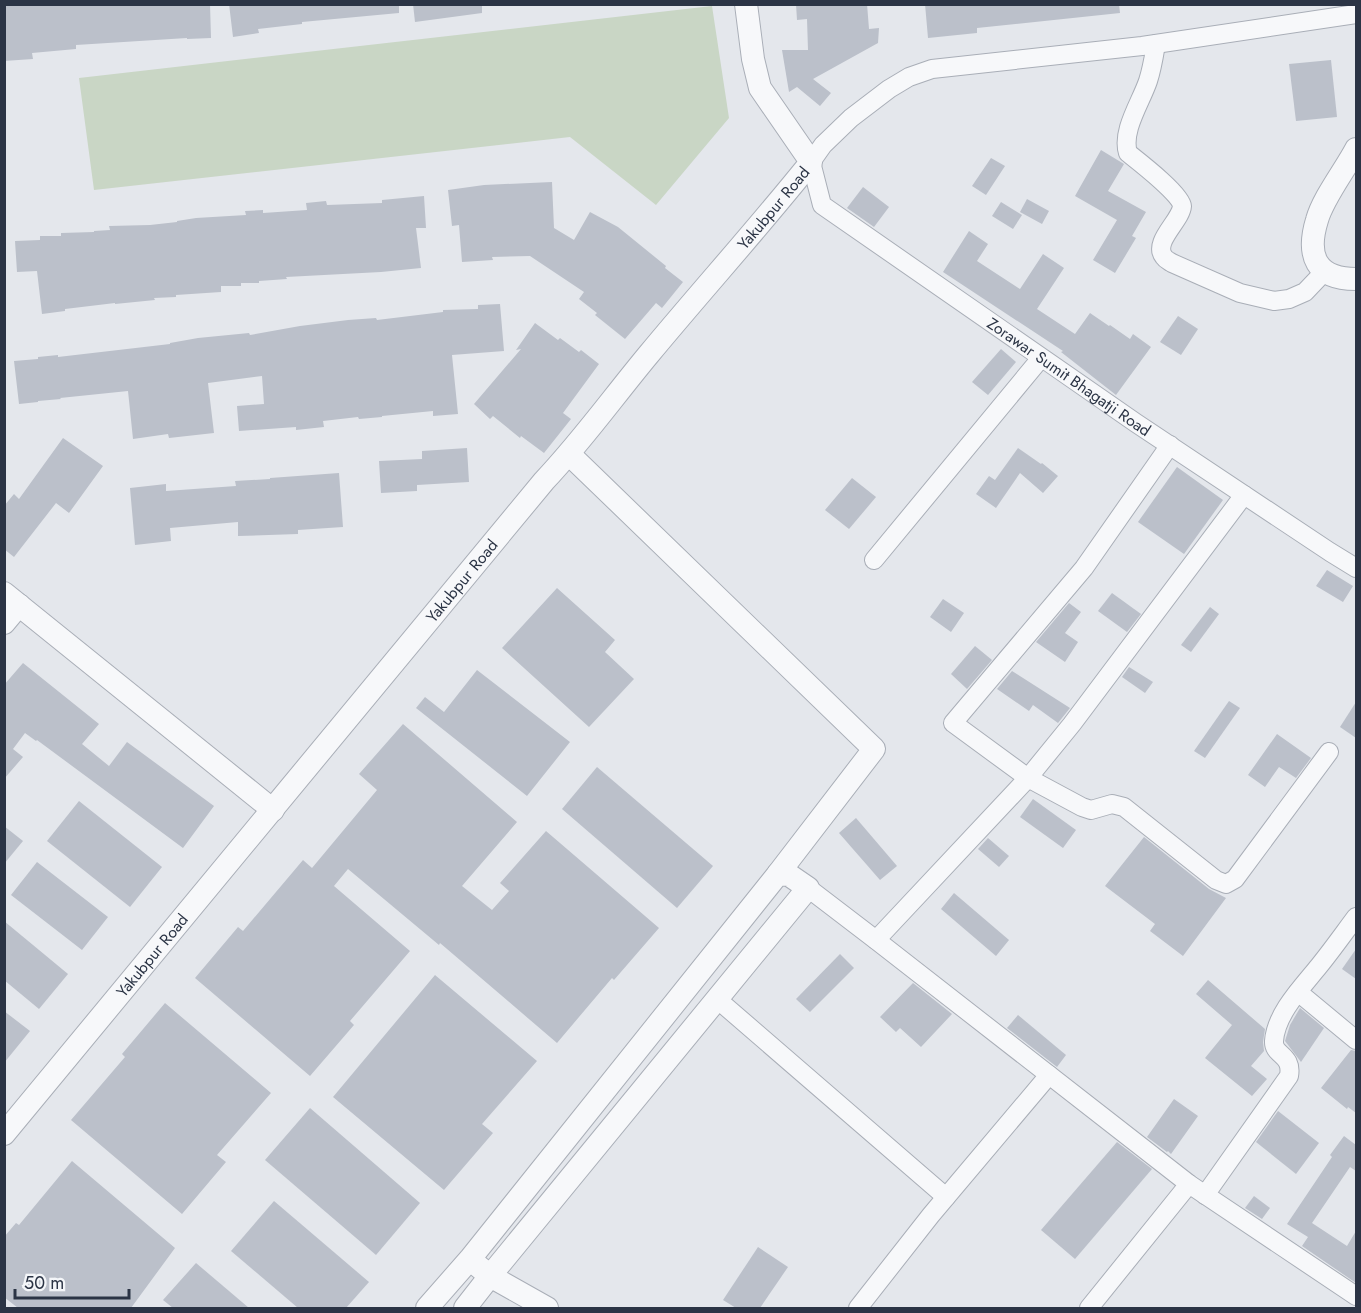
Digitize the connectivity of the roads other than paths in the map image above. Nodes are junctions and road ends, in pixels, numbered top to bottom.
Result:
1 (746, 4) edge
2 (1356, 14) edge
3 (1156, 44) junction
4 (1356, 149) edge
5 (811, 162) junction
6 (1324, 271) junction
7 (1356, 279) edge
8 (1041, 357) junction
9 (1170, 445) junction
10 (569, 454) junction
11 (1244, 495) junction
12 (874, 560) dead end
13 (1356, 568) edge
14 (12, 599) edge
15 (4, 623) edge
16 (1329, 753) dead end
17 (1028, 778) junction
18 (273, 810) junction
19 (778, 874) junction
20 (808, 888) junction
21 (1356, 917) edge
22 (876, 940) junction
23 (1298, 992) junction
24 (717, 999) junction
25 (1356, 1040) edge
26 (1049, 1075) junction
27 (4, 1134) edge
28 (1190, 1184) junction
29 (1205, 1195) junction
30 (946, 1197) junction
31 (470, 1259) junction
32 (490, 1276) junction
33 (450, 1281) junction
34 (1352, 1300) edge
35 (475, 1306) edge
36 (427, 1308) edge
37 (547, 1308) edge
38 (858, 1308) edge
39 (1089, 1308) edge

1 - 5 street, Yakubpur Road
2 - 3 street
3 - 5 street
3 - 6 street
4 - 6 street
5 - 8 street, Zorawar Sumit Bhagatji Road
5 - 10 street, Yakubpur Road
6 - 7 street
8 - 9 street, Zorawar Sumit Bhagatji Road
8 - 12 street
9 - 11 street, Zorawar Sumit Bhagatji Road
9 - 17 street
10 - 18 street, Yakubpur Road
10 - 19 street
11 - 13 street, Zorawar Sumit Bhagatji Road
11 - 17 street
14 - 15 street
14 - 18 street
16 - 17 street
17 - 22 street
18 - 27 street, Yakubpur Road
19 - 20 street
19 - 31 street
20 - 22 street
20 - 24 street
21 - 23 street
22 - 26 street
23 - 25 street
23 - 29 street
24 - 30 street
24 - 32 street
26 - 28 street
26 - 30 street
28 - 29 street
28 - 39 street
29 - 34 street
30 - 38 street
31 - 32 street
31 - 33 street
32 - 35 street
32 - 37 street
33 - 35 street
33 - 36 street

